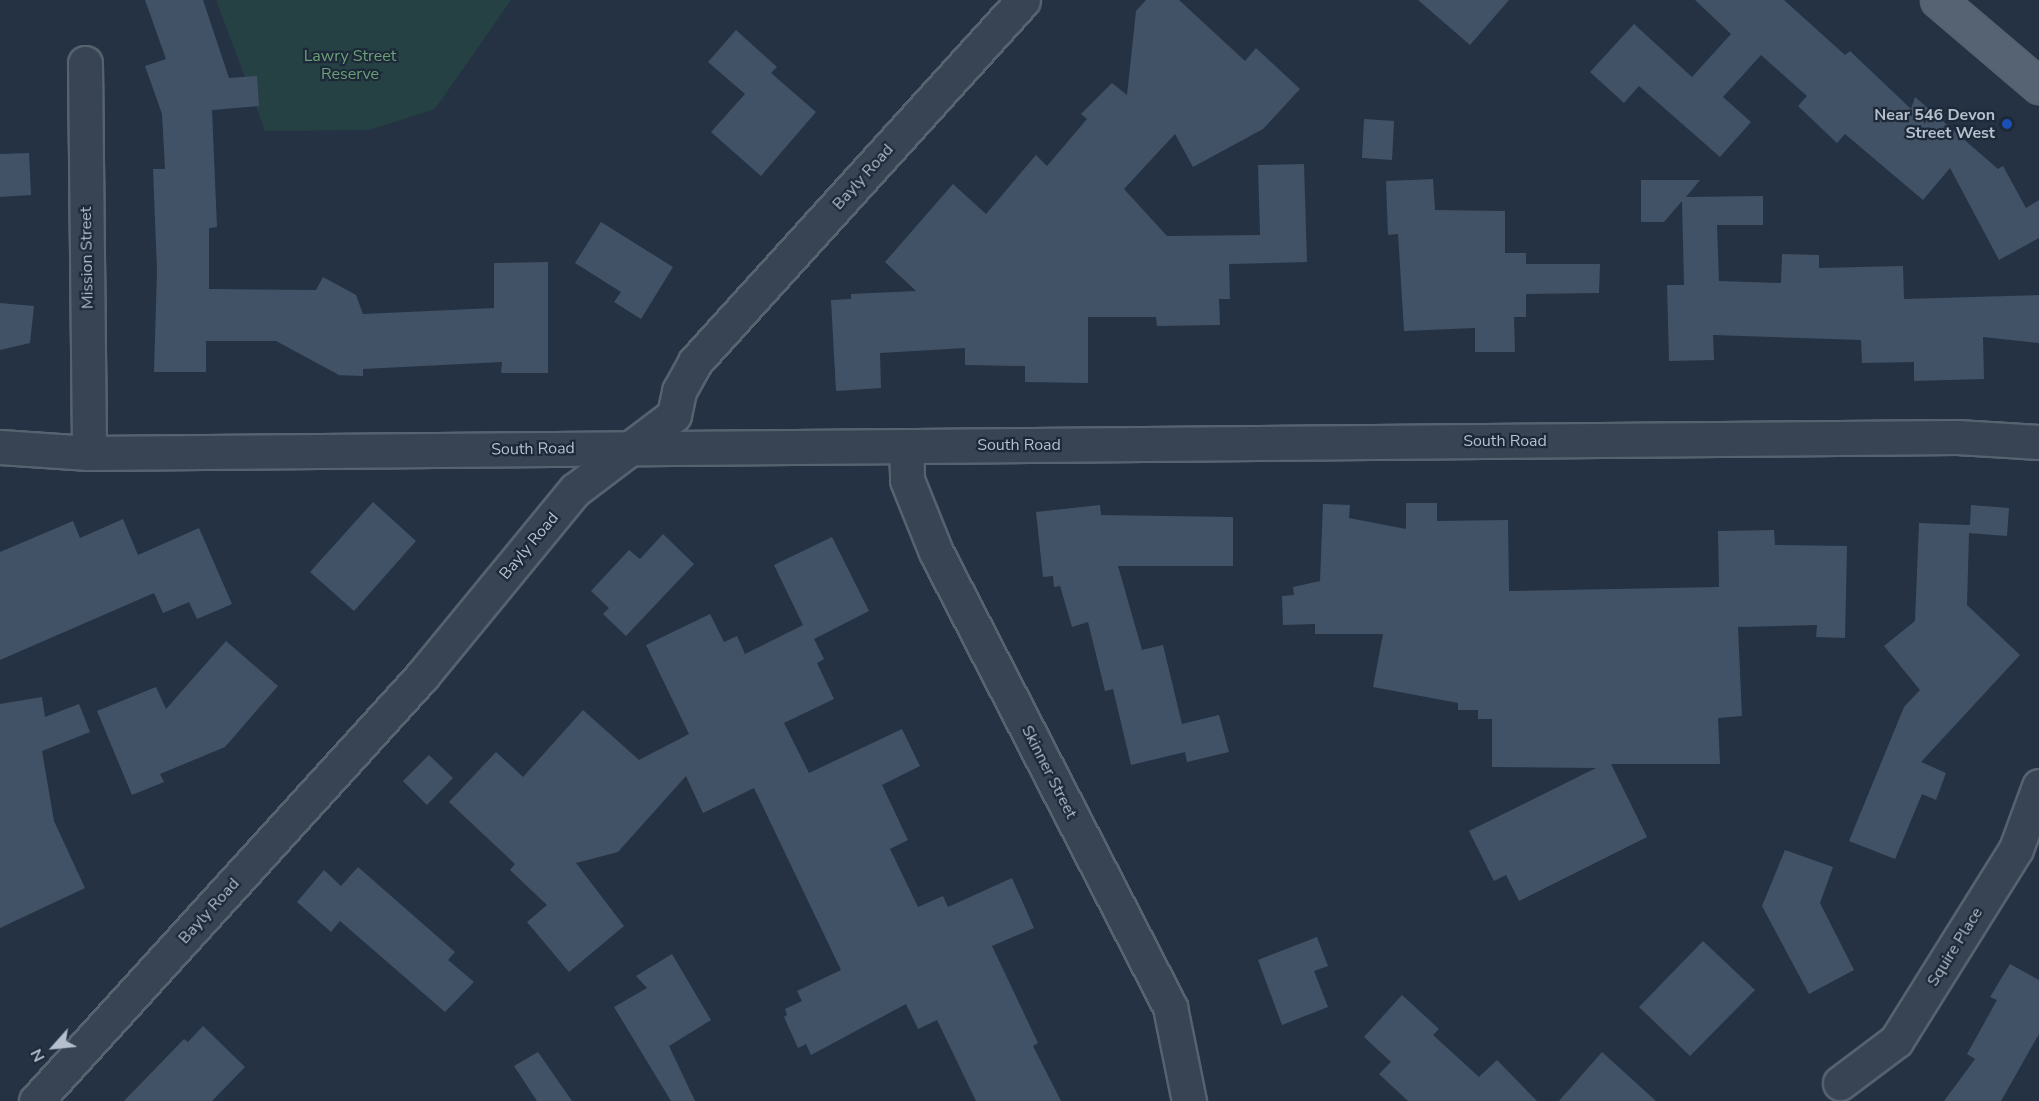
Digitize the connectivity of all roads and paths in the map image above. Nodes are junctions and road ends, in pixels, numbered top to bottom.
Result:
1 (1023, 0) edge
2 (1938, 0) edge
3 (85, 63) dead end
4 (2039, 86) edge
5 (2039, 442) edge
6 (906, 446) junction
7 (0, 447) edge
8 (630, 448) junction
9 (89, 453) junction
10 (2039, 786) edge
11 (1840, 1083) dead end
12 (36, 1101) edge
13 (1189, 1101) edge

1 - 8 street, Bayly Road
2 - 4 main road
3 - 9 street, Mission Street
5 - 6 street, South Road
6 - 8 street, South Road
6 - 13 street, Skinner Street
7 - 9 street, South Road
8 - 9 street, South Road
8 - 12 street, Bayly Road
10 - 11 street, Squire Place

